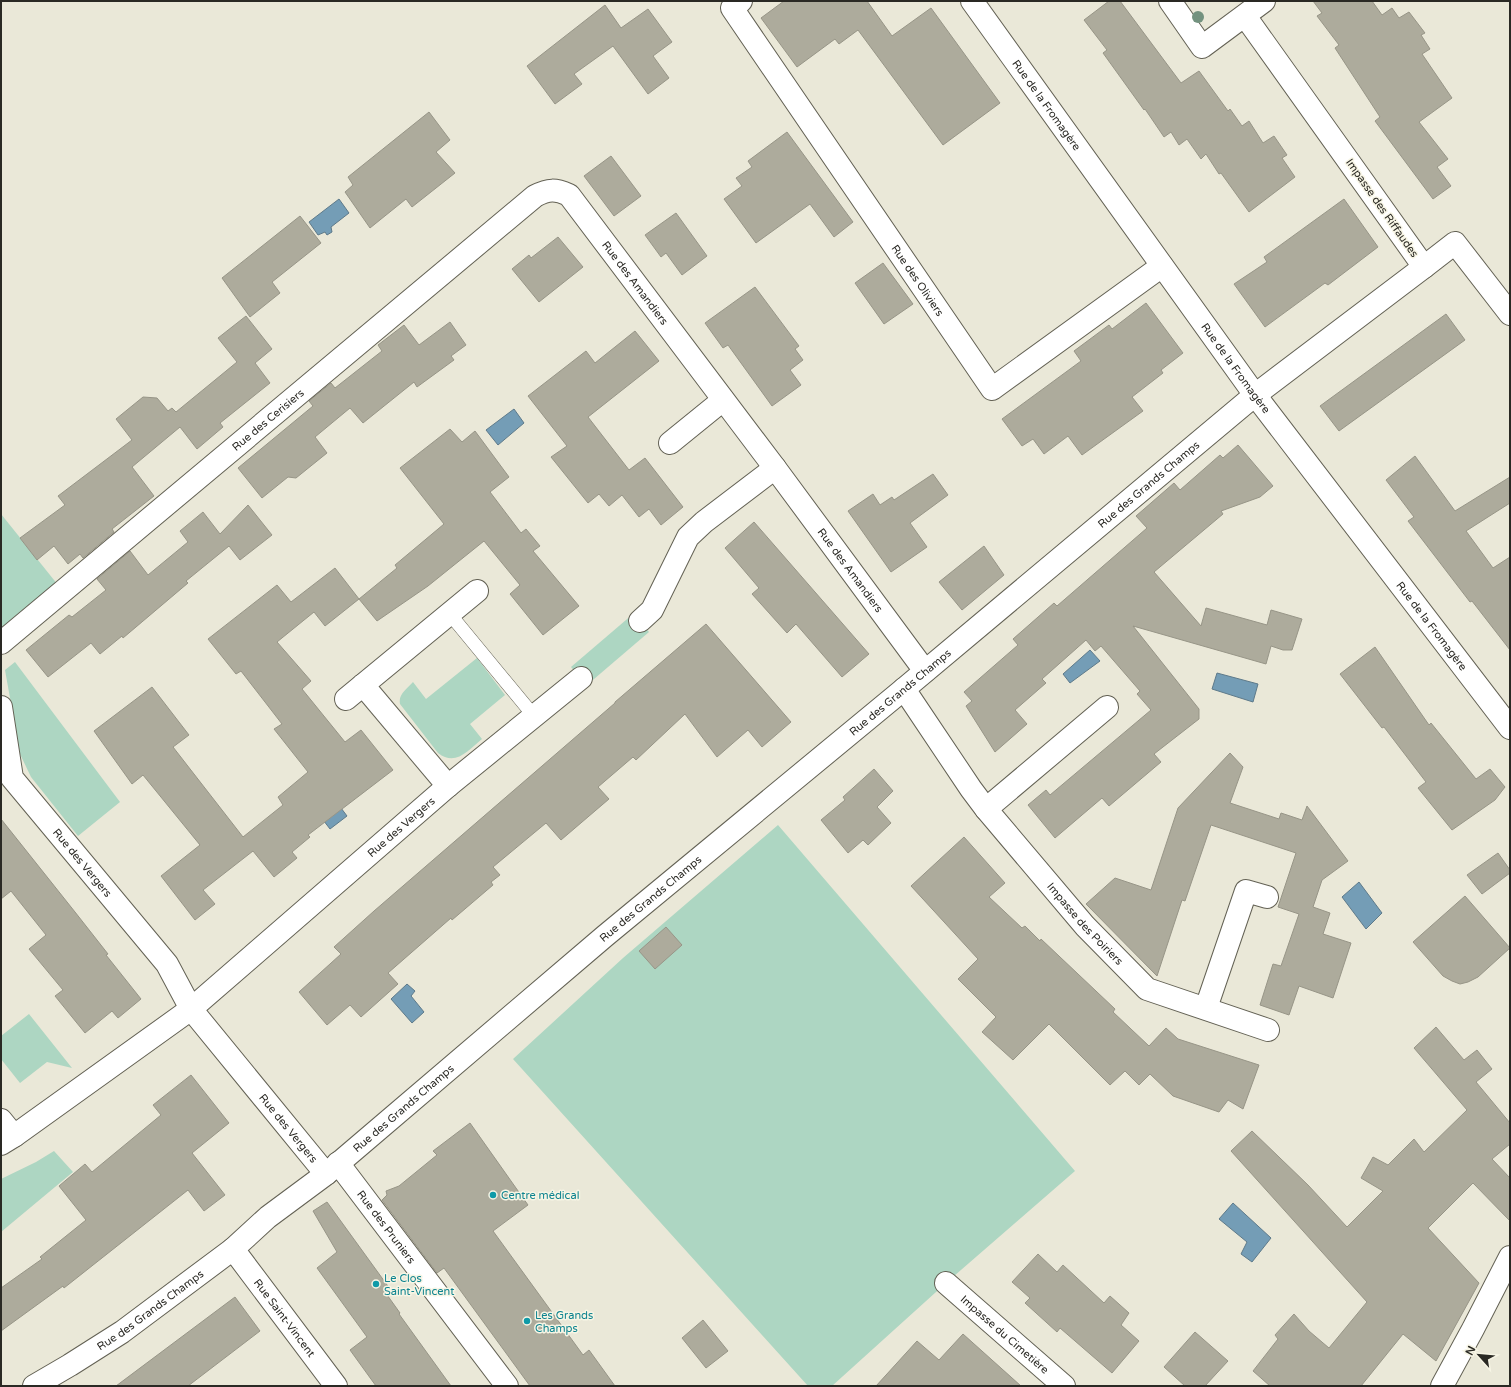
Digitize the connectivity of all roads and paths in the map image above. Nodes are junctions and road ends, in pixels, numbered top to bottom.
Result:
1 (741, 1) edge
2 (972, 1) edge
3 (1170, 1) edge
4 (1264, 1) edge
5 (1245, 16) junction
6 (535, 196) joint
7 (1162, 266) junction
8 (1424, 267) junction
9 (1510, 314) edge
10 (1255, 395) junction
11 (723, 400) junction
12 (670, 443) dead end
13 (775, 468) junction
14 (477, 591) dead end
15 (449, 613) junction
16 (640, 622) dead end
17 (1, 643) edge
18 (925, 671) junction
19 (581, 678) dead end
20 (363, 685) junction
21 (904, 689) junction
22 (346, 699) dead end
23 (1107, 706) dead end
24 (1, 707) edge
25 (534, 716) junction
26 (1510, 728) edge
27 (448, 786) junction
28 (986, 809) junction
29 (1267, 897) dead end
30 (1206, 1008) junction
31 (191, 1009) junction
32 (1268, 1030) dead end
33 (5, 1133) edge
34 (332, 1169) junction
35 (233, 1249) junction
36 (1510, 1257) edge
37 (946, 1283) dead end
38 (34, 1386) edge
39 (336, 1386) edge
40 (507, 1386) edge
41 (1064, 1386) edge
42 (1442, 1386) edge

1 - 7 street, Rue des Oliviers
2 - 7 street, Rue de la Fromagère
3 - 5 street
4 - 5 street
5 - 8 street, Impasse des Riffaudes
6 - 11 street, Rue des Amandiers
6 - 17 street, Rue des Cerisiers
7 - 10 street, Rue de la Fromagère
8 - 9 street
8 - 10 street, Impasse des Riffaudes
10 - 18 street, Rue des Grands Champs
10 - 26 street, Rue de la Fromagère
11 - 12 street
11 - 13 street, Rue des Amandiers
13 - 16 street
13 - 18 street, Rue des Amandiers
14 - 15 street
15 - 20 street
15 - 25 lane
18 - 21 street, Rue des Grands Champs
19 - 25 street, Rue des Vergers
20 - 22 street
20 - 27 street
21 - 28 street, Impasse des Poiriers
21 - 34 street, Rue des Grands Champs
23 - 28 street
24 - 31 street, Rue des Vergers
25 - 27 street, Rue des Vergers
27 - 31 street, Rue des Vergers
28 - 30 street, Impasse des Poiriers
29 - 30 street
30 - 32 street, Impasse des Poiriers
31 - 33 street, Rue des Vergers
31 - 34 street, Rue des Vergers
34 - 35 street, Rue des Grands Champs
34 - 40 street, Rue des Pruniers
35 - 38 street, Rue des Grands Champs
35 - 39 street, Rue Saint-Vincent
36 - 42 street
37 - 41 street, Impasse du Cimetière

